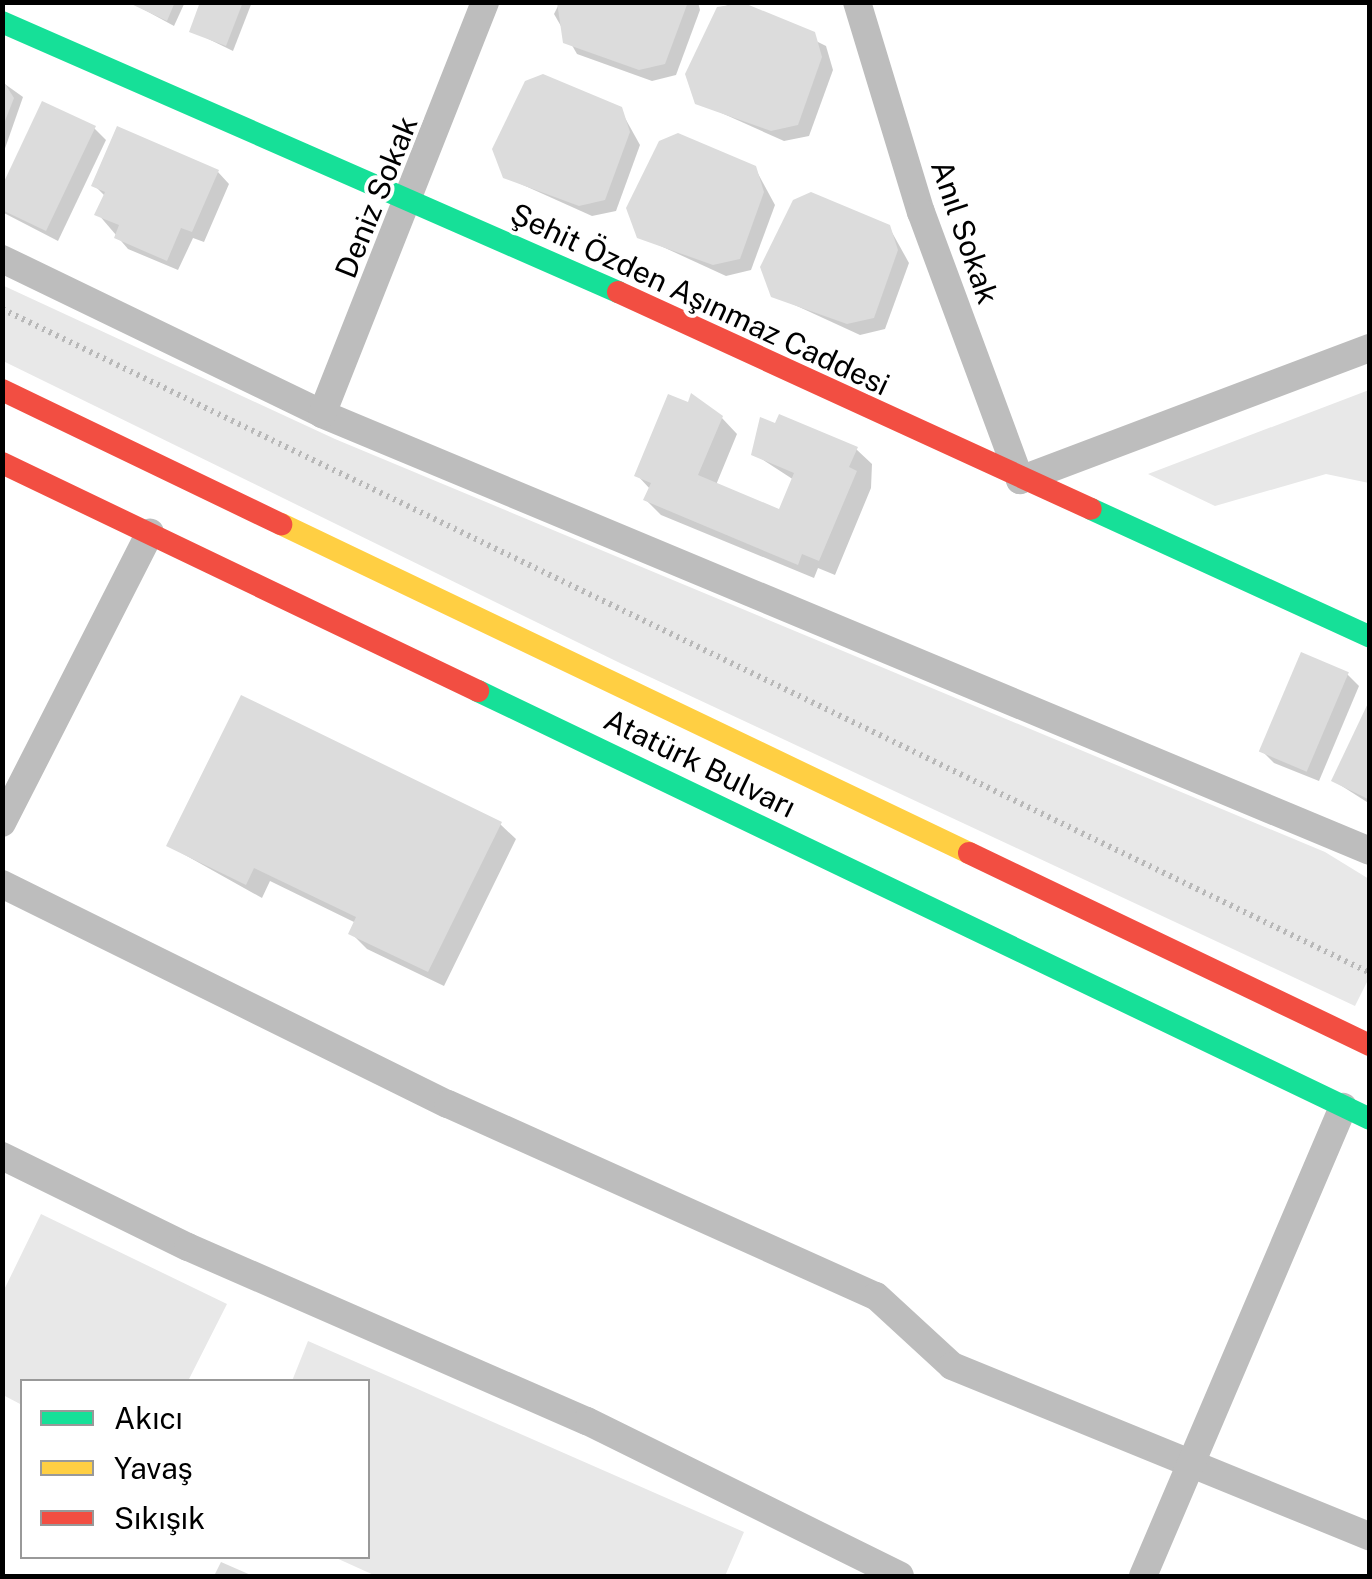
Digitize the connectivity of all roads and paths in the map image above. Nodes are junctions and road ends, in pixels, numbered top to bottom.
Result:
1 (485, 2) edge
2 (857, 2) edge
3 (2, 22) edge
4 (411, 197) junction
5 (2, 259) edge
6 (2, 309) edge
7 (1370, 348) edge
8 (2, 390) edge
9 (322, 414) junction
10 (2, 463) edge
11 (1020, 480) junction
12 (150, 532) junction
13 (1370, 636) edge
14 (2, 823) edge
15 (1370, 851) edge
16 (2, 884) edge
17 (1370, 973) edge
18 (1370, 1047) edge
19 (1344, 1107) junction
20 (1370, 1120) edge
21 (2, 1156) edge
22 (1191, 1461) junction
23 (1370, 1536) edge
24 (900, 1576) edge
25 (1143, 1576) edge

1 - 4 street, Deniz Sokak
2 - 11 street, Anıl Sokak
3 - 4 main road, Şehit Özden Aşınmaz Caddesi
4 - 9 street, Deniz Sokak
4 - 11 main road, Şehit Özden Aşınmaz Caddesi
5 - 9 street
6 - 17 path
7 - 11 street
8 - 18 main road, Atatürk Bulvarı
9 - 15 street
10 - 12 main road, Atatürk Bulvarı
11 - 13 main road, Şehit Özden Aşınmaz Caddesi
12 - 14 street
12 - 19 main road, Atatürk Bulvarı
16 - 22 street
18 - 19 main road
19 - 20 main road, Atatürk Bulvarı
19 - 22 street
21 - 24 street
22 - 23 street
22 - 25 street

